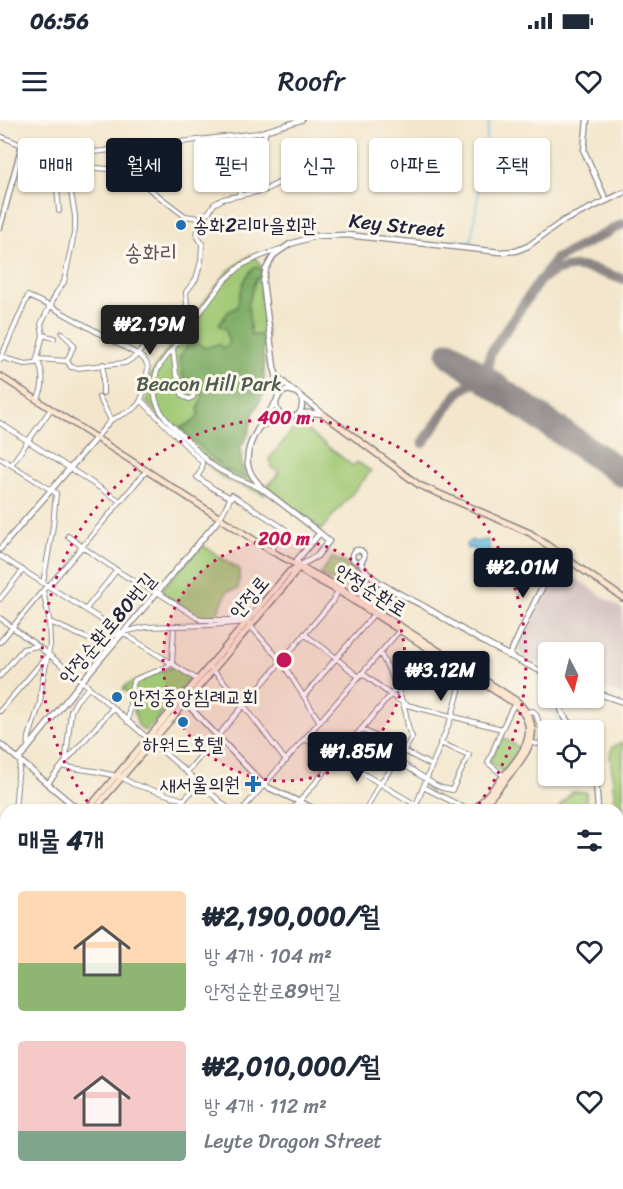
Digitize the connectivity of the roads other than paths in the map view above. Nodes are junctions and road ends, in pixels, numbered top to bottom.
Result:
1 (302, 120) edge
2 (587, 120) edge
3 (266, 132) junction
4 (0, 136) edge
5 (18, 143) edge
6 (94, 152) edge
7 (18, 160) edge
8 (94, 168) edge
9 (281, 182) edge
10 (57, 192) edge
11 (71, 192) edge
12 (623, 193) edge
13 (238, 195) junction
14 (606, 200) junction
15 (58, 211) dead end
16 (200, 218) junction
17 (0, 227) edge
18 (282, 248) junction
19 (50, 306) junction
20 (62, 333) dead end
21 (43, 335) junction
22 (54, 338) dead end
23 (173, 348) junction
24 (137, 354) junction
25 (0, 358) edge
26 (37, 359) junction
27 (67, 361) junction
28 (103, 364) junction
29 (275, 372) junction
30 (0, 376) edge
31 (182, 385) dead end
32 (294, 392) junction
33 (103, 393) dead end
34 (300, 396) junction
35 (99, 397) dead end
36 (37, 400) junction
37 (141, 400) junction
38 (277, 400) junction
39 (52, 409) junction
40 (299, 414) junction
41 (323, 414) junction
42 (285, 417) junction
43 (111, 420) junction
44 (0, 423) edge
45 (261, 426) junction
46 (96, 438) junction
47 (30, 441) junction
48 (0, 458) edge
49 (11, 465) junction
50 (70, 468) junction
51 (147, 470) junction
52 (263, 489) junction
53 (51, 490) junction
54 (231, 498) junction
55 (120, 501) junction
56 (220, 518) junction
57 (320, 533) junction
58 (68, 536) dead end
59 (82, 547) junction
60 (0, 549) edge
61 (271, 551) junction
62 (0, 556) edge
63 (562, 556) junction
64 (360, 562) dead end
65 (299, 566) junction
66 (23, 570) junction
67 (117, 570) junction
68 (45, 585) junction
69 (42, 590) junction
70 (338, 591) junction
71 (156, 592) junction
72 (623, 598) edge
73 (0, 599) edge
74 (86, 609) junction
75 (374, 614) junction
76 (0, 618) edge
77 (50, 622) junction
78 (248, 622) junction
79 (174, 626) junction
80 (13, 628) junction
81 (401, 629) junction
82 (123, 632) junction
83 (304, 634) junction
84 (0, 642) edge
85 (37, 646) junction
86 (431, 648) junction
87 (380, 653) junction
88 (48, 654) junction
89 (509, 656) junction
90 (337, 659) junction
91 (281, 661) junction
92 (172, 663) junction
93 (211, 668) junction
94 (463, 668) junction
95 (538, 670) edge
96 (361, 675) junction
97 (0, 676) edge
98 (82, 681) junction
99 (200, 681) junction
100 (89, 688) junction
101 (398, 688) junction
102 (391, 695) junction
103 (604, 695) edge
104 (304, 696) junction
105 (184, 701) junction
106 (402, 701) junction
107 (516, 702) junction
108 (623, 702) edge
109 (243, 705) junction
110 (113, 708) junction
111 (0, 711) edge
112 (527, 712) junction
113 (452, 716) junction
114 (538, 720) edge
115 (128, 722) junction
116 (320, 722) junction
117 (361, 729) junction
118 (502, 729) junction
119 (217, 736) junction
120 (305, 739) junction
121 (150, 740) junction
122 (440, 743) junction
123 (531, 743) junction
124 (0, 744) edge
125 (538, 744) edge
126 (28, 748) junction
127 (405, 751) junction
128 (336, 758) junction
129 (20, 760) junction
130 (66, 761) junction
131 (286, 761) junction
132 (398, 761) junction
133 (431, 765) junction
134 (187, 772) junction
135 (119, 777) junction
136 (506, 777) junction
137 (426, 779) junction
138 (48, 783) junction
139 (199, 783) junction
140 (379, 784) junction
141 (265, 786) junction
142 (596, 786) edge
143 (423, 788) junction
144 (184, 800) junction
145 (300, 801) junction
146 (16, 804) edge
147 (72, 804) edge
148 (93, 804) edge
149 (99, 804) edge
150 (180, 804) edge
151 (223, 804) edge
152 (248, 804) edge
153 (297, 804) edge
154 (306, 804) edge
155 (369, 804) edge
156 (414, 804) edge
157 (416, 804) edge
158 (456, 804) edge
159 (480, 804) edge
160 (485, 804) edge
161 (598, 804) edge

1 - 3 street
2 - 14 street
3 - 6 street
3 - 13 street
4 - 5 street
7 - 17 street
8 - 16 street
9 - 13 street
10 - 15 street
11 - 19 street
12 - 14 street, Key Street
13 - 16 street
14 - 18 street, Key Street
16 - 24 street
18 - 23 street
18 - 29 street
19 - 21 street
19 - 24 street
19 - 25 street
20 - 27 street
21 - 22 street
21 - 26 street
23 - 31 street
23 - 52 street
24 - 28 street
24 - 37 street
25 - 26 street
26 - 27 street
26 - 36 street
27 - 28 street
28 - 33 street
29 - 32 street
29 - 38 street
30 - 36 main road, 안정순환로
32 - 34 street
32 - 38 street
34 - 40 street
34 - 41 street
35 - 43 street
36 - 39 main road, 안정순환로
37 - 43 street
37 - 54 street
38 - 42 street
38 - 45 street
39 - 46 main road, 안정순환로
39 - 47 street
40 - 41 street
40 - 42 street
41 - 63 main road
42 - 45 street
43 - 46 street
44 - 47 street
45 - 52 street
46 - 50 street
46 - 51 main road, 안정순환로
47 - 49 street
47 - 50 street
48 - 49 street
49 - 53 street
50 - 53 street
50 - 55 street
51 - 55 street
51 - 56 main road, 안정순환로
52 - 57 street
53 - 60 street
53 - 68 street
54 - 56 street
54 - 61 street
55 - 59 street
56 - 61 main road, 안정순환로
56 - 71 street, 안정순환로80번길
57 - 65 street
57 - 65 street
58 - 59 street
59 - 67 street
59 - 68 street
61 - 65 main road, 안정순환로
62 - 66 street
63 - 72 main road
63 - 89 street
64 - 89 street
65 - 70 main road, 안정순환로
65 - 78 main road, 안정로
65 - 81 main road, 안정순환로
66 - 68 street
66 - 73 street
67 - 71 street
67 - 74 street
68 - 69 street
68 - 74 street
69 - 77 street
69 - 80 street
70 - 75 main road, 안정순환로
70 - 83 street
71 - 78 street
71 - 82 street, 안정순환로80번길
74 - 82 street
75 - 81 main road, 안정순환로
75 - 90 street
76 - 80 street
77 - 82 street
77 - 88 street
78 - 79 street
78 - 91 street
78 - 93 main road, 안정로
79 - 82 street
79 - 92 street
80 - 84 street
80 - 85 street
81 - 86 main road, 안정순환로
81 - 87 street
82 - 92 street
82 - 98 street, 안정순환로80번길
83 - 90 street
83 - 91 street
85 - 88 street
85 - 97 street
86 - 94 main road, 안정순환로
86 - 101 street
87 - 96 street
87 - 101 street
88 - 98 street
88 - 111 street
88 - 126 street
89 - 95 street
90 - 96 street
90 - 104 street
91 - 104 street
91 - 109 street
92 - 99 street
92 - 115 street
93 - 99 main road, 안정로
93 - 109 street
94 - 107 main road, 안정순환로
94 - 113 street
96 - 102 street
96 - 116 street
98 - 100 street
98 - 126 street, 안정순환로80번길
99 - 105 main road, 안정로
100 - 110 street
100 - 130 street
101 - 102 street
101 - 106 street
102 - 106 street
102 - 117 street
103 - 108 street
104 - 116 street
105 - 119 street
105 - 121 main road, 안정로
106 - 113 street
106 - 127 street
107 - 112 main road, 안정순환로
107 - 118 street
107 - 136 main road
109 - 119 street
109 - 131 street
110 - 115 street
110 - 130 street
112 - 114 street
112 - 123 main road
113 - 118 street
113 - 122 street
115 - 121 street
116 - 120 street
117 - 127 street
117 - 128 street
118 - 136 street
119 - 134 street
119 - 141 street
120 - 128 street
120 - 131 street
121 - 134 street
121 - 135 main road, 안정로
122 - 133 street
122 - 137 street
123 - 125 street
123 - 136 main road
124 - 129 street
126 - 129 street, 안정순환로80번길
127 - 132 street
127 - 133 street
128 - 140 street
128 - 145 street
129 - 138 street
129 - 146 street
130 - 135 street
130 - 138 street
131 - 141 street
132 - 137 street
132 - 140 street
133 - 137 street
134 - 139 street
135 - 144 street
135 - 148 main road, 안정로
135 - 149 main road, 안정로
136 - 159 main road
136 - 160 main road
137 - 143 street
138 - 147 street
139 - 144 street
139 - 151 street
140 - 155 street
140 - 156 street
141 - 145 street
141 - 152 street
142 - 161 street
143 - 157 street
143 - 158 street
144 - 150 street
145 - 153 street
145 - 154 street

